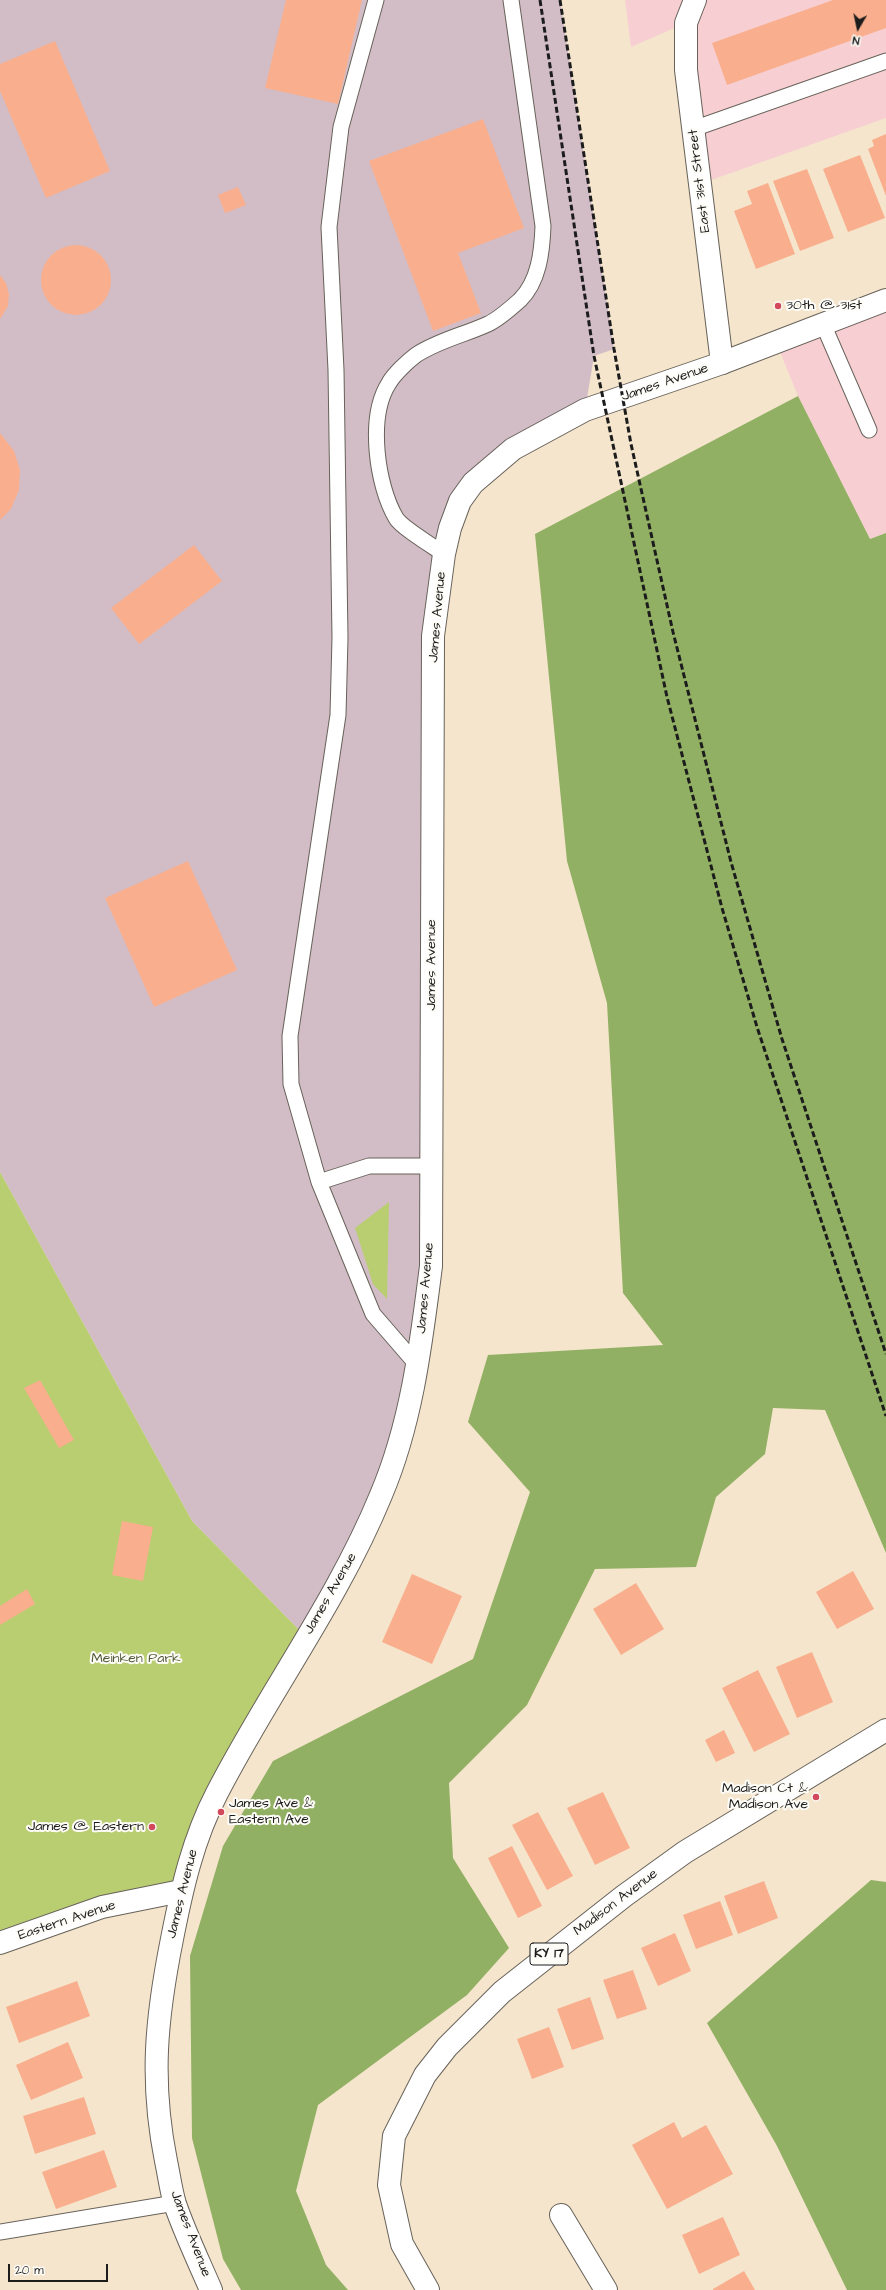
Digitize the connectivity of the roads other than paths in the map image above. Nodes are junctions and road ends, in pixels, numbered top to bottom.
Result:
1 (376, 0) edge
2 (511, 0) edge
3 (695, 0) edge
4 (886, 61) edge
5 (693, 129) junction
6 (886, 300) edge
7 (823, 324) junction
8 (722, 363) junction
9 (869, 430) dead end
10 (444, 554) junction
11 (432, 1166) junction
12 (319, 1182) junction
13 (418, 1366) junction
14 (886, 1730) edge
15 (181, 1891) junction
16 (0, 1943) edge
17 (175, 2203) junction
18 (561, 2215) dead end
19 (0, 2232) edge
20 (212, 2290) edge
21 (428, 2290) edge
22 (606, 2290) edge

1 - 12 lane
2 - 10 lane
3 - 5 main road, East 31st Street
4 - 5 lane
5 - 8 main road, East 31st Street
6 - 7 main road, James Avenue
7 - 8 main road, James Avenue
7 - 9 lane
8 - 10 main road, James Avenue
10 - 11 main road, James Avenue
11 - 12 lane
11 - 13 main road, James Avenue
12 - 13 lane
13 - 15 main road, James Avenue
14 - 21 main road, Madison Avenue / KY 17
15 - 16 main road, Eastern Avenue
15 - 17 main road, James Avenue
17 - 19 lane
17 - 20 main road, James Avenue
18 - 22 main road

